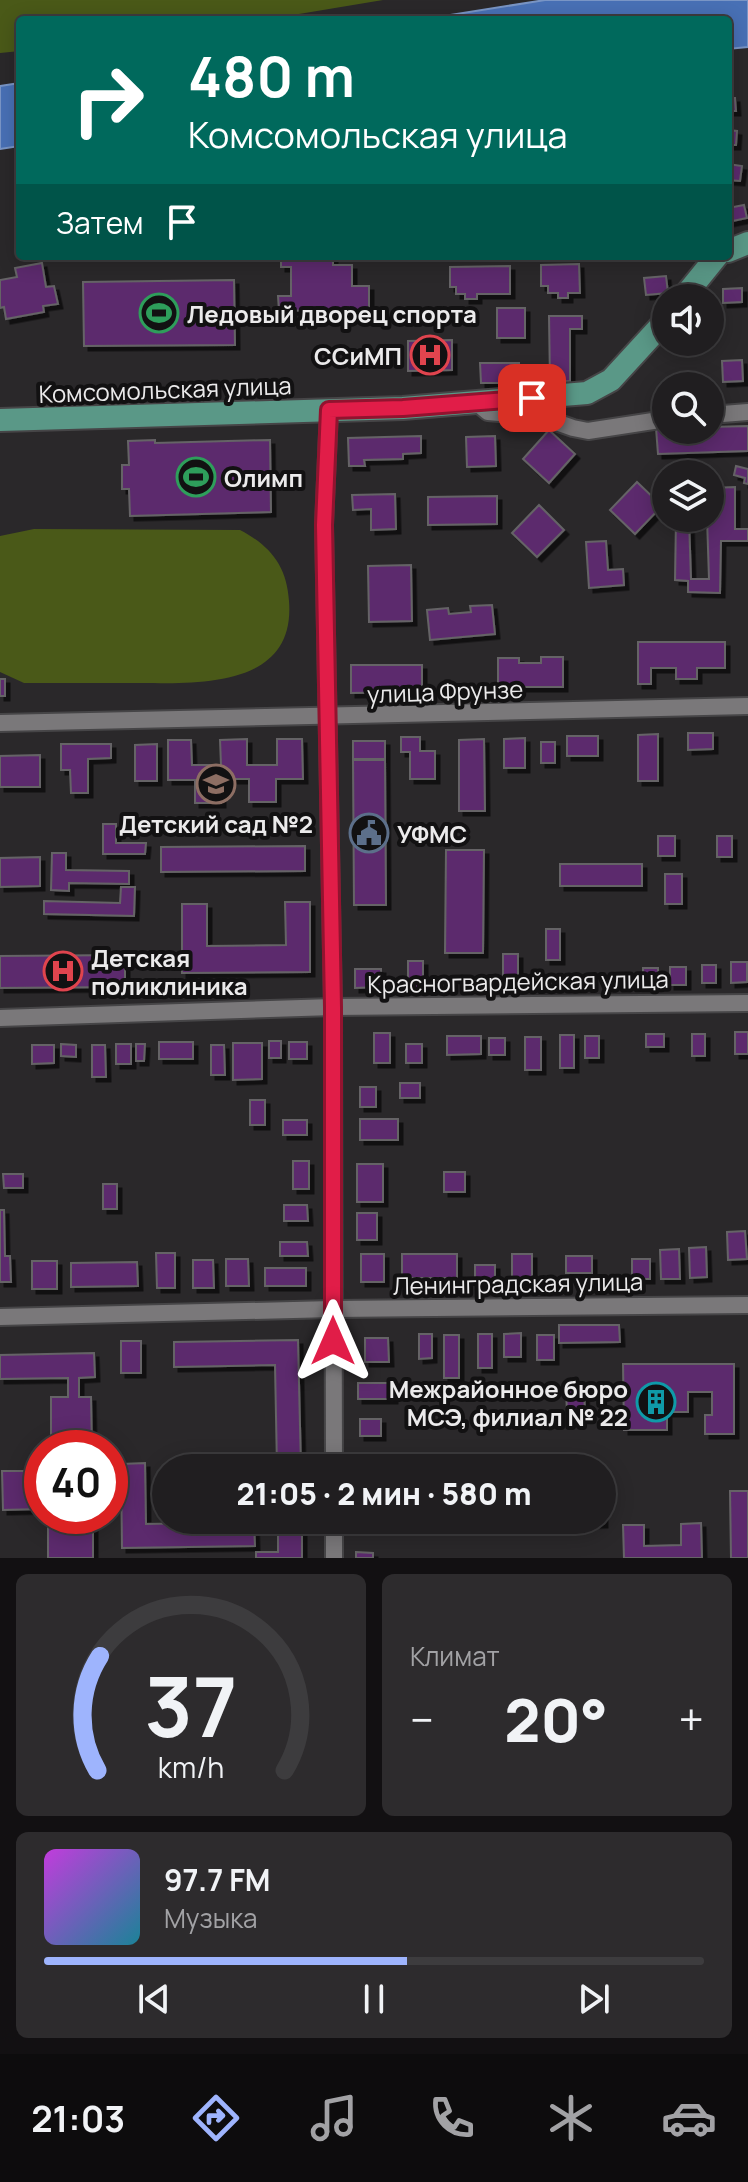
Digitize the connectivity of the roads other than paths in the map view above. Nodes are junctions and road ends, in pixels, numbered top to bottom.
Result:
1 (714, 260) edge
2 (694, 284) edge
3 (652, 335) edge
4 (482, 407) junction
5 (329, 410) junction
6 (748, 412) edge
7 (724, 414) edge
8 (0, 420) edge
9 (652, 421) edge
10 (748, 706) edge
11 (327, 718) junction
12 (0, 723) edge
13 (748, 1003) edge
14 (333, 1007) junction
15 (0, 1018) edge
16 (748, 1305) edge
17 (333, 1309) junction
18 (0, 1317) edge
19 (334, 1454) edge
20 (334, 1534) edge
21 (334, 1558) edge

1 - 2 main road
3 - 4 main road, Комсомольская улица
4 - 5 main road, Комсомольская улица
4 - 9 street, Комсомольская улица
5 - 8 main road, Комсомольская улица
5 - 11 street
6 - 7 street
10 - 11 street, улица Фрунзе
11 - 12 street, улица Фрунзе
11 - 14 street
13 - 14 street, Красногвардейская улица
14 - 15 street, Красногвардейская улица
14 - 17 street
16 - 17 street, Ленинградская улица
17 - 18 street, Ленинградская улица
17 - 19 street
20 - 21 street

